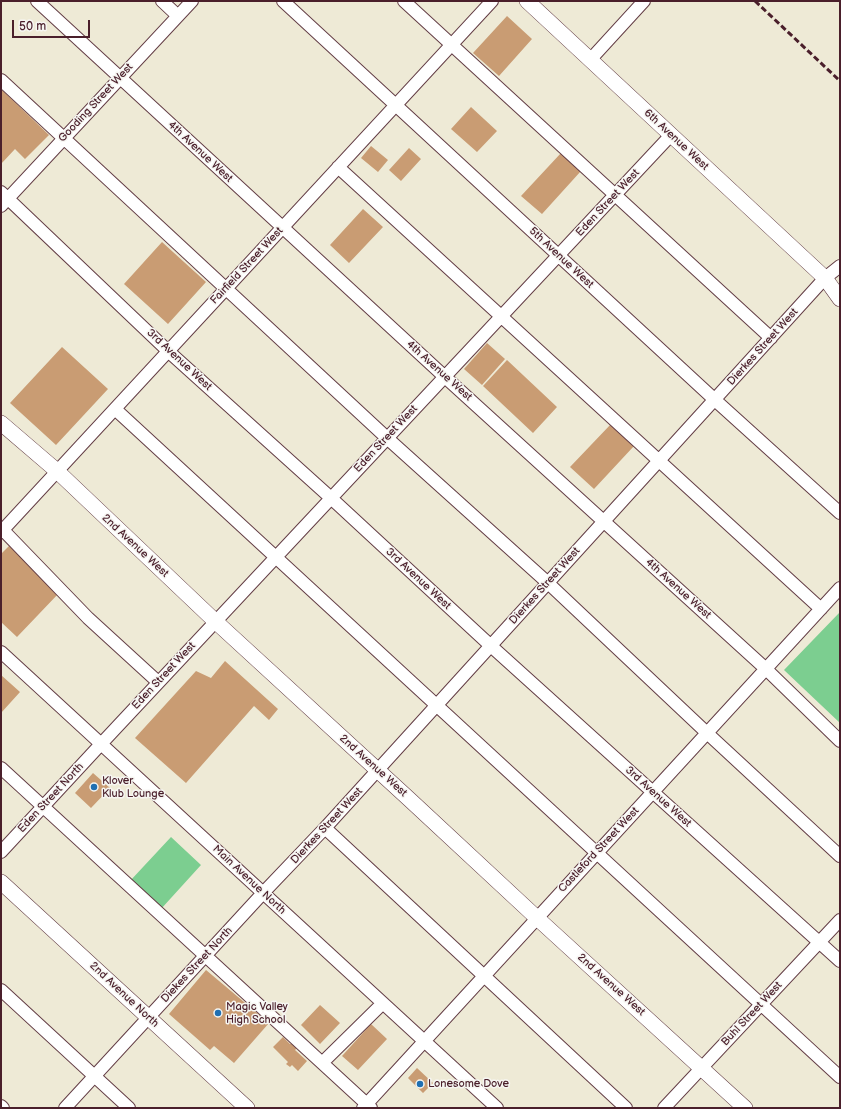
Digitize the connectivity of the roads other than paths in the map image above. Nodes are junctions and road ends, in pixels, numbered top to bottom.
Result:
1 (38, 1) edge
2 (162, 1) edge
3 (192, 1) edge
4 (283, 1) edge
5 (404, 1) edge
6 (492, 1) edge
7 (527, 1) edge
8 (644, 1) edge
9 (178, 16) junction
10 (452, 45) junction
11 (590, 60) junction
12 (120, 78) junction
13 (1, 80) edge
14 (396, 105) junction
15 (671, 135) junction
16 (64, 139) junction
17 (338, 167) junction
18 (615, 195) junction
19 (3, 198) edge
20 (283, 228) junction
21 (558, 256) junction
22 (840, 266) edge
23 (825, 278) junction
24 (226, 289) junction
25 (840, 299) edge
26 (501, 316) junction
27 (771, 338) junction
28 (168, 351) junction
29 (445, 377) junction
30 (715, 400) junction
31 (115, 409) junction
32 (1, 423) edge
33 (387, 438) junction
34 (659, 461) junction
35 (57, 472) junction
36 (331, 498) junction
37 (840, 513) edge
38 (604, 521) junction
39 (2, 530) edge
40 (275, 557) junction
41 (548, 583) junction
42 (840, 588) edge
43 (821, 609) junction
44 (215, 621) junction
45 (491, 646) junction
46 (1, 652) edge
47 (766, 669) junction
48 (158, 682) junction
49 (436, 706) junction
50 (707, 733) junction
51 (840, 741) edge
52 (101, 744) junction
53 (1, 768) edge
54 (378, 770) junction
55 (652, 792) junction
56 (43, 806) junction
57 (325, 828) junction
58 (1, 852) edge
59 (596, 853) junction
60 (840, 856) edge
61 (1, 882) edge
62 (263, 893) junction
63 (537, 918) junction
64 (840, 920) edge
65 (820, 942) junction
66 (206, 956) junction
67 (840, 961) edge
68 (484, 976) junction
69 (1, 990) edge
70 (383, 1003) junction
71 (761, 1004) junction
72 (148, 1018) junction
73 (424, 1040) junction
74 (322, 1063) junction
75 (701, 1068) junction
76 (95, 1076) junction
77 (840, 1077) edge
78 (367, 1107) edge
79 (66, 1108) edge
80 (129, 1108) edge
81 (247, 1108) edge
82 (497, 1108) edge
83 (626, 1108) edge
84 (664, 1108) edge
85 (745, 1108) edge

1 - 12 street, 4th Avenue West
2 - 9 street
3 - 9 street, Gooding Street West
4 - 14 street, 5th Avenue West
5 - 10 street
6 - 10 street, Fairfield Street West
7 - 11 main road, 6th Avenue West
8 - 11 street
9 - 12 street, Gooding Street West
10 - 14 street, Fairfield Street West
10 - 18 street
11 - 15 main road, 6th Avenue West
12 - 16 street, Gooding Street West
12 - 20 street, 4th Avenue West
13 - 16 street
14 - 17 street, Fairfield Street West
14 - 21 street, 5th Avenue West
15 - 18 street, Eden Street West
15 - 23 main road, 6th Avenue West
16 - 19 street, Gooding Street West
16 - 24 street
17 - 20 street, Fairfield Street West
17 - 26 street
18 - 21 street, Eden Street West
18 - 27 street
19 - 28 street, 3rd Avenue West
20 - 24 street, Fairfield Street West
20 - 29 street, 4th Avenue West
21 - 26 street, Eden Street West
21 - 30 street, 5th Avenue West
22 - 23 street, Dierkes Street West
23 - 25 main road, 6th Avenue West
23 - 27 street, Dierkes Street West
24 - 28 street, Fairfield Street West
24 - 33 street
26 - 29 street, Eden Street West
26 - 34 street
27 - 30 street, Dierkes Street West
28 - 31 street, Fairfield Street West
28 - 36 street, 3rd Avenue West
29 - 33 street, Eden Street West
29 - 38 street, 4th Avenue West
30 - 34 street, Dierkes Street West
30 - 37 street, 5th Avenue West
31 - 35 street, Fairfield Street West
31 - 40 street
32 - 35 main road, 2nd Avenue West
33 - 36 street, Eden Street West
33 - 41 street
34 - 38 street, Dierkes Street West
34 - 43 street
35 - 39 street, Fairfield Street West
35 - 44 main road, 2nd Avenue West
36 - 40 street, Eden Street West
36 - 45 street, 3rd Avenue West
38 - 41 street, Dierkes Street West
38 - 47 street, 4th Avenue West
39 - 48 street
40 - 44 street, Eden Street West
40 - 49 street
41 - 45 street, Dierkes Street West
41 - 50 street
42 - 43 street, Castleford Street West
43 - 47 street, Castleford Street West
44 - 48 street, Eden Street West
44 - 54 main road, 2nd Avenue West
45 - 49 street, Dierkes Street West
45 - 55 street, 3rd Avenue West
46 - 52 street, Main Avenue North
47 - 50 street, Castleford Street West
47 - 51 street, 4th Avenue West
48 - 52 street, Eden Street West
49 - 54 street, Dierkes Street West
49 - 59 street
50 - 55 street, Castleford Street West
50 - 60 street
52 - 56 street, Eden Street North
52 - 62 street, Main Avenue North
53 - 56 street
54 - 57 street, Dierkes Street West
54 - 63 main road, 2nd Avenue West
55 - 59 street, Castleford Street West
55 - 65 street, 3rd Avenue West
56 - 58 street, Eden Street North
56 - 66 street
57 - 62 street, Dierkes Street West
57 - 68 street
59 - 63 street, Castleford Street West
59 - 71 street
61 - 72 main road, 2nd Avenue North
62 - 66 street, Diekes Street North
62 - 70 street, Main Avenue North
63 - 68 street, Castleford Street West
63 - 75 main road, 2nd Avenue West
64 - 65 street, Buhl Street West
65 - 67 street, 3rd Avenue West
65 - 71 street, Buhl Street West
66 - 72 street, Diekes Street North
66 - 74 street
68 - 73 street, Castleford Street West
68 - 83 street
69 - 76 street
70 - 73 street, Main Avenue North
70 - 74 street
71 - 75 street, Buhl Street West
71 - 77 street
72 - 76 street, Diekes Street North
72 - 81 main road, 2nd Avenue North
73 - 78 street, Castleford Street West
73 - 82 street, Main Avenue North
74 - 78 street
75 - 84 street, Buhl Street West
75 - 85 main road, 2nd Avenue West
76 - 79 street, Diekes Street North
76 - 80 street

